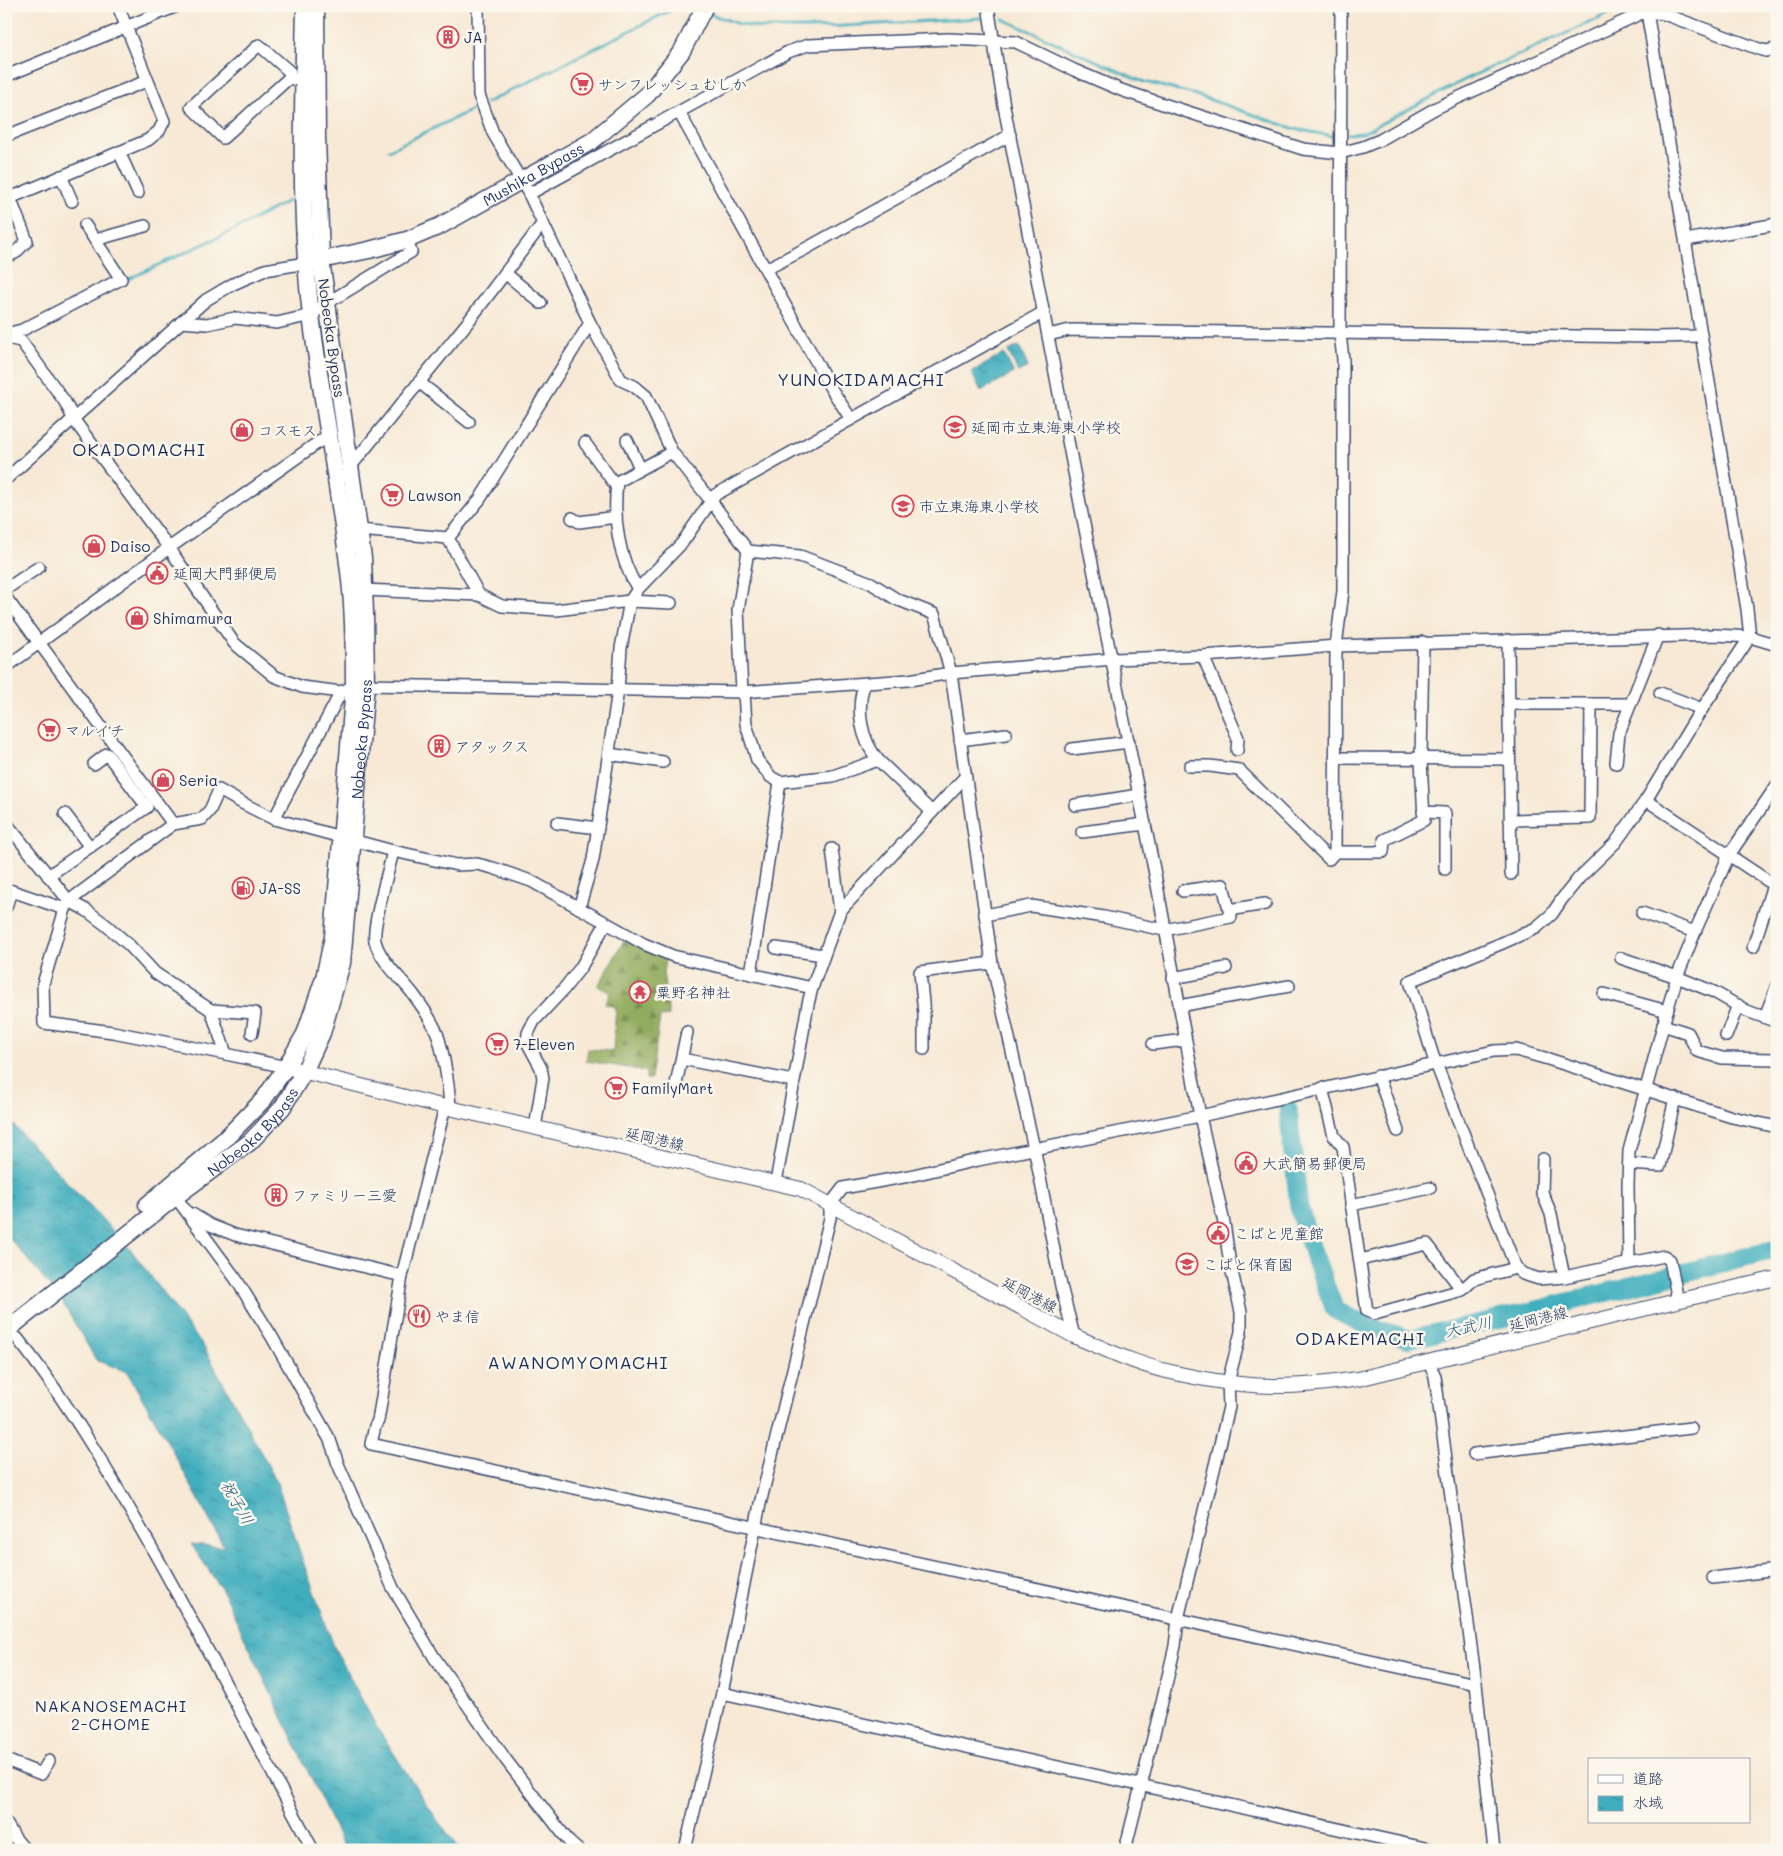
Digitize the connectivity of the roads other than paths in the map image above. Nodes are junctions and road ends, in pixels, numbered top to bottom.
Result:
1 (118, 6) edge
2 (177, 6) edge
3 (305, 6) edge
4 (316, 6) edge
5 (478, 6) edge
6 (988, 6) edge
7 (1341, 6) edge
8 (1650, 8) edge
9 (702, 12) edge
10 (126, 27) junction
11 (993, 42) junction
12 (1777, 49) edge
13 (6, 76) edge
14 (296, 79) junction
15 (146, 80) junction
16 (678, 112) junction
17 (1010, 135) junction
18 (6, 136) edge
19 (119, 152) junction
20 (1340, 153) junction
21 (61, 176) junction
22 (525, 187) junction
23 (138, 192) dead end
24 (7, 195) edge
25 (72, 201) dead end
26 (543, 223) junction
27 (1777, 224) edge
28 (86, 225) dead end
29 (145, 226) dead end
30 (95, 240) junction
31 (406, 240) junction
32 (1686, 240) junction
33 (6, 256) edge
34 (314, 261) junction
35 (766, 269) junction
36 (504, 273) junction
37 (542, 303) dead end
38 (327, 304) junction
39 (1044, 312) junction
40 (311, 315) junction
41 (181, 322) junction
42 (590, 322) junction
43 (1340, 334) junction
44 (1048, 335) junction
45 (6, 336) edge
46 (1700, 336) junction
47 (419, 382) junction
48 (851, 419) junction
49 (74, 420) junction
50 (469, 422) dead end
51 (330, 434) junction
52 (627, 440) dead end
53 (584, 443) dead end
54 (672, 452) junction
55 (351, 466) junction
56 (640, 468) junction
57 (6, 479) edge
58 (616, 486) junction
59 (712, 500) junction
60 (616, 517) junction
61 (572, 518) dead end
62 (359, 530) junction
63 (448, 538) junction
64 (169, 548) junction
65 (748, 550) junction
66 (39, 566) dead end
67 (6, 589) edge
68 (638, 589) junction
69 (364, 590) junction
70 (479, 595) junction
71 (6, 598) edge
72 (630, 601) junction
73 (671, 603) dead end
74 (1658, 635) junction
75 (1750, 637) junction
76 (1508, 640) junction
77 (40, 642) junction
78 (1423, 642) junction
79 (1777, 645) edge
80 (1336, 646) junction
81 (1203, 656) junction
82 (1113, 659) junction
83 (6, 667) edge
84 (951, 673) junction
85 (864, 684) junction
86 (354, 688) junction
87 (618, 690) junction
88 (743, 692) junction
89 (1660, 693) dead end
90 (1509, 704) junction
91 (1592, 704) junction
92 (1630, 704) junction
93 (1702, 709) junction
94 (1006, 734) dead end
95 (960, 740) junction
96 (1128, 742) junction
97 (1072, 749) dead end
98 (1237, 750) dead end
99 (608, 754) junction
100 (1336, 758) junction
101 (1421, 758) junction
102 (1509, 759) junction
103 (878, 760) junction
104 (663, 762) dead end
105 (1616, 763) dead end
106 (94, 764) dead end
107 (1190, 766) dead end
108 (965, 777) junction
109 (780, 782) junction
110 (1777, 785) edge
111 (1139, 794) junction
112 (1646, 800) junction
113 (1075, 804) dead end
114 (932, 812) junction
115 (1423, 812) junction
116 (65, 814) dead end
117 (274, 819) junction
118 (1510, 820) junction
119 (557, 823) dead end
120 (6, 824) edge
121 (173, 824) junction
122 (1144, 824) junction
123 (598, 828) junction
124 (1082, 832) dead end
125 (346, 838) junction
126 (90, 847) junction
127 (832, 848) dead end
128 (393, 851) junction
129 (1335, 852) junction
130 (1728, 855) junction
131 (1445, 869) dead end
132 (1511, 874) dead end
133 (48, 876) junction
134 (1775, 887) edge
135 (9, 890) edge
136 (1182, 891) dead end
137 (1265, 904) dead end
138 (67, 905) junction
139 (6, 907) edge
140 (579, 908) junction
141 (1229, 910) junction
142 (840, 911) junction
143 (1642, 913) dead end
144 (985, 915) junction
145 (606, 923) junction
146 (1164, 930) junction
147 (1695, 932) junction
148 (1753, 947) dead end
149 (776, 948) dead end
150 (823, 955) junction
151 (1621, 958) dead end
152 (992, 962) junction
153 (1226, 968) dead end
154 (751, 974) junction
155 (1677, 977) junction
156 (1173, 978) junction
157 (1777, 985) edge
158 (1289, 986) dead end
159 (812, 988) junction
160 (1604, 994) dead end
161 (1738, 1005) junction
162 (1179, 1006) junction
163 (211, 1010) junction
164 (1667, 1011) junction
165 (1765, 1017) junction
166 (1777, 1022) edge
167 (1663, 1025) junction
168 (687, 1032) dead end
169 (252, 1033) dead end
170 (1726, 1036) dead end
171 (1185, 1040) junction
172 (1153, 1044) dead end
173 (924, 1049) dead end
174 (226, 1054) junction
175 (682, 1059) junction
176 (1777, 1059) edge
177 (1436, 1063) junction
178 (286, 1067) junction
179 (304, 1072) junction
180 (1378, 1076) junction
181 (793, 1081) junction
182 (676, 1084) dead end
183 (1322, 1088) junction
184 (1645, 1089) junction
185 (1675, 1098) junction
186 (448, 1108) junction
187 (1200, 1116) junction
188 (1777, 1127) edge
189 (535, 1128) junction
190 (1398, 1131) dead end
191 (1034, 1150) junction
192 (1542, 1159) dead end
193 (1628, 1164) junction
194 (776, 1182) junction
195 (1430, 1188) dead end
196 (166, 1196) junction
197 (1351, 1204) junction
198 (830, 1205) junction
199 (185, 1210) junction
200 (1360, 1260) junction
201 (1629, 1262) junction
202 (1516, 1268) junction
203 (402, 1276) junction
204 (1564, 1277) junction
205 (1777, 1278) edge
206 (1462, 1290) junction
207 (1678, 1301) junction
208 (10, 1329) edge
209 (1074, 1336) junction
210 (1429, 1363) junction
211 (1228, 1382) junction
212 (1691, 1428) dead end
213 (1474, 1454) dead end
214 (755, 1529) junction
215 (1777, 1570) edge
216 (1713, 1578) dead end
217 (1178, 1619) junction
218 (1476, 1684) junction
219 (722, 1693) junction
220 (6, 1760) edge
221 (49, 1761) dead end
222 (1141, 1784) junction
223 (6, 1823) edge
224 (10, 1838) edge
225 (25, 1850) edge
226 (313, 1850) edge
227 (578, 1850) edge
228 (684, 1850) edge
229 (1126, 1850) edge
230 (1434, 1850) edge
231 (1494, 1850) edge

1 - 10 street
2 - 10 street
3 - 14 highway, Nobeoka Bypass
4 - 34 highway, Nobeoka Bypass
5 - 22 street
6 - 11 street
7 - 20 street
8 - 12 street
8 - 20 street
8 - 32 street
9 - 22 highway, Mushika Bypass
10 - 13 street
10 - 15 street
11 - 16 street
11 - 17 street
11 - 20 street
14 - 14 street
14 - 34 highway, Nobeoka Bypass
15 - 18 street
15 - 19 street
16 - 22 street
16 - 35 street
17 - 35 street
17 - 39 street
19 - 21 street
19 - 23 street
20 - 43 street
21 - 24 street
21 - 25 street
22 - 26 street
22 - 31 highway, Mushika Bypass
24 - 33 street
26 - 36 street
26 - 42 street
27 - 32 street
28 - 30 street
29 - 30 street
30 - 45 street
31 - 34 highway, Mushika Bypass
31 - 38 street
32 - 46 street
34 - 38 highway, Nobeoka Bypass
34 - 40 highway, Nobeoka Bypass
34 - 41 street
35 - 48 street
36 - 37 street
36 - 47 street
38 - 40 street
38 - 55 highway, Nobeoka Bypass
39 - 44 street
39 - 48 street
40 - 41 street
40 - 51 highway, Nobeoka Bypass
41 - 49 street
42 - 54 street
42 - 63 street
43 - 44 street
43 - 46 street
43 - 80 street
44 - 82 street
45 - 49 street
46 - 75 street
47 - 50 street
47 - 55 street
48 - 59 street
49 - 57 street
49 - 64 street
51 - 64 street
51 - 86 highway, Nobeoka Bypass
52 - 56 street
53 - 58 street
54 - 56 street
54 - 59 street
55 - 62 highway, Nobeoka Bypass
56 - 58 street
58 - 60 street
59 - 65 street
59 - 68 street
60 - 61 street
60 - 68 street
62 - 63 street
62 - 69 highway, Nobeoka Bypass
63 - 70 street
64 - 77 street
64 - 86 street
65 - 84 street
65 - 88 street
66 - 67 street
68 - 72 street
69 - 70 street
69 - 86 highway, Nobeoka Bypass
70 - 72 street
71 - 77 street
72 - 73 street
72 - 87 street
74 - 75 street
74 - 76 street
74 - 92 street
75 - 79 street
75 - 93 street
76 - 78 street
76 - 90 street
77 - 83 street
77 - 121 street
78 - 80 street
78 - 101 street
80 - 81 street
80 - 100 street
81 - 82 street
81 - 98 street
82 - 84 street
82 - 96 street
84 - 85 street
84 - 95 street
85 - 88 street
85 - 103 street
86 - 87 street
86 - 117 street
86 - 125 highway, Nobeoka Bypass
87 - 88 street
87 - 99 street
88 - 109 street
89 - 93 street
90 - 91 street
90 - 102 street
91 - 92 street
91 - 118 street
92 - 105 street
93 - 112 street
94 - 95 street
95 - 108 street
96 - 97 street
96 - 111 street
99 - 104 street
99 - 123 street
100 - 101 street
100 - 129 street
101 - 102 street
101 - 115 street
102 - 118 street
103 - 109 street
103 - 114 street
106 - 126 street
107 - 129 street
108 - 114 street
108 - 144 street
109 - 154 street
110 - 130 street
111 - 113 street
111 - 122 street
112 - 130 street
112 - 177 street
114 - 142 street
115 - 129 street
115 - 131 street
116 - 126 street
117 - 121 street
117 - 125 street
118 - 132 street
119 - 123 street
120 - 133 street
121 - 138 street
122 - 124 street
122 - 146 street
123 - 140 street
125 - 128 street
125 - 178 highway, Nobeoka Bypass
125 - 179 highway, Nobeoka Bypass
126 - 133 street
127 - 142 street
128 - 140 street
128 - 186 street
130 - 134 street
130 - 147 street
133 - 138 street
134 - 148 street
135 - 138 street
135 - 139 street
136 - 141 street
137 - 141 street
138 - 163 street
138 - 174 street
140 - 145 street
141 - 146 street
142 - 150 street
143 - 147 street
144 - 146 street
144 - 152 street
145 - 154 street
145 - 189 street
146 - 156 street
147 - 155 street
149 - 150 street
150 - 159 street
151 - 155 street
152 - 173 street
152 - 191 street
153 - 156 street
154 - 159 street
155 - 161 street
155 - 164 street
156 - 162 street
157 - 165 street
158 - 162 street
159 - 181 street
160 - 164 street
161 - 165 street
161 - 170 street
162 - 171 street
163 - 169 street
163 - 174 street
164 - 167 street
165 - 166 street
167 - 176 street
167 - 184 street
168 - 175 street
171 - 172 street
171 - 187 street
174 - 178 street
175 - 181 street
175 - 182 street
177 - 180 street
177 - 184 street
177 - 202 street
178 - 179 main road, 延岡港線
178 - 196 highway, Nobeoka Bypass
179 - 186 main road, 延岡港線
179 - 196 highway, Nobeoka Bypass
180 - 183 street
180 - 190 street
181 - 194 street
183 - 187 street
183 - 197 street
184 - 185 street
184 - 193 street
185 - 188 street
185 - 193 street
186 - 189 main road, 延岡港線
186 - 203 street
187 - 191 street
187 - 211 street
189 - 194 main road, 延岡港線
191 - 198 street
191 - 209 street
192 - 204 street
193 - 201 street
194 - 198 main road, 延岡港線
195 - 197 street
196 - 199 street
196 - 208 highway, Nobeoka Bypass
197 - 200 street
198 - 209 main road, 延岡港線
198 - 214 street
199 - 203 street
199 - 227 street
200 - 206 street
200 - 206 street
201 - 204 street
201 - 207 street
202 - 204 street
202 - 206 street
203 - 214 street
205 - 207 main road, 延岡港線
207 - 210 main road, 延岡港線
208 - 226 street
209 - 211 main road, 延岡港線
210 - 211 main road, 延岡港線
210 - 218 street
211 - 217 street
212 - 213 street
214 - 217 street
214 - 219 street
215 - 216 street
217 - 218 street
217 - 222 street
218 - 231 street
219 - 222 street
219 - 228 street
220 - 221 street
222 - 229 street
222 - 230 street
223 - 224 street
224 - 225 street

